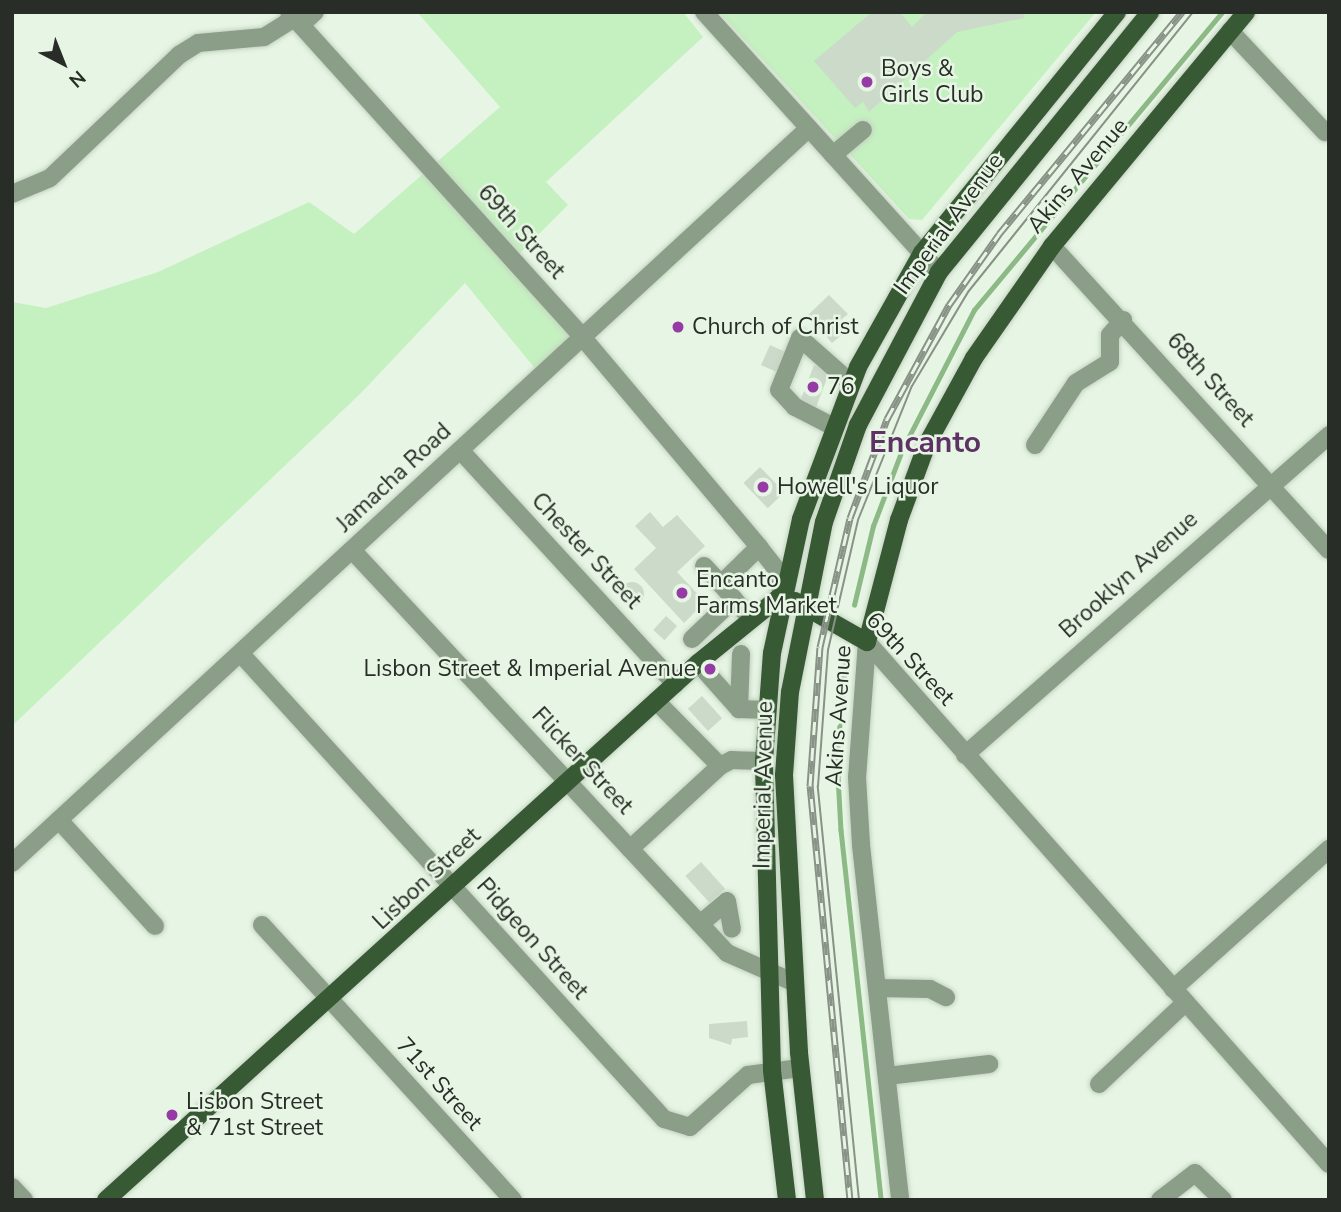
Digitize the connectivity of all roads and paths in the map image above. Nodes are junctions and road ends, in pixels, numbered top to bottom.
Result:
1 (315, 12) edge
2 (704, 12) edge
3 (1117, 12) edge
4 (1150, 12) edge
5 (1246, 12) edge
6 (294, 18) edge
7 (1230, 31) junction
8 (809, 128) junction
9 (863, 130) dead end
10 (1325, 132) dead end
11 (834, 155) junction
12 (12, 194) edge
13 (1052, 246) junction
14 (922, 253) junction
15 (939, 272) junction
16 (1123, 320) junction
17 (584, 339) junction
18 (850, 383) junction
19 (832, 426) junction
20 (1329, 435) edge
21 (1035, 445) dead end
22 (460, 450) junction
23 (1272, 485) junction
24 (760, 547) junction
25 (352, 550) junction
26 (1329, 550) edge
27 (704, 566) dead end
28 (721, 584) junction
29 (782, 596) junction
30 (734, 599) junction
31 (806, 605) junction
32 (750, 618) junction
33 (692, 639) dead end
34 (867, 642) junction
35 (241, 654) junction
36 (741, 654) dead end
37 (698, 663) junction
38 (675, 684) junction
39 (656, 701) junction
40 (739, 709) junction
41 (768, 709) junction
42 (965, 755) junction
43 (764, 761) junction
44 (720, 766) junction
45 (569, 782) junction
46 (59, 820) junction
47 (630, 849) junction
48 (1329, 849) edge
49 (12, 863) edge
50 (453, 888) junction
51 (700, 924) junction
52 (262, 925) dead end
53 (155, 926) dead end
54 (732, 929) dead end
55 (767, 971) junction
56 (793, 982) junction
57 (877, 988) junction
58 (1173, 989) junction
59 (946, 997) dead end
60 (330, 1001) junction
61 (1185, 1003) junction
62 (989, 1064) dead end
63 (800, 1068) junction
64 (772, 1070) junction
65 (887, 1076) junction
66 (1099, 1084) dead end
67 (1329, 1164) edge
68 (12, 1186) edge
69 (24, 1200) edge
70 (106, 1200) edge
71 (513, 1200) edge
72 (787, 1200) edge
73 (815, 1200) edge
74 (900, 1200) edge
75 (1160, 1200) edge
76 (1223, 1200) edge

1 - 6 street
2 - 8 street
3 - 14 main road, Imperial Avenue
4 - 15 main road, Imperial Avenue
5 - 7 main road, Akins Avenue
6 - 12 street
6 - 17 street, 69th Street
7 - 10 street
7 - 13 main road, Akins Avenue
8 - 11 street
8 - 17 street, Jamacha Road
9 - 11 street
11 - 14 street
13 - 16 street, 68th Street
13 - 34 main road, Akins Avenue
14 - 15 street
14 - 18 main road, Imperial Avenue
15 - 31 main road, Imperial Avenue
16 - 21 street
16 - 23 street, 68th Street
17 - 22 street, Jamacha Road
17 - 24 street, 69th Street
18 - 19 main road, Imperial Avenue
18 - 19 street
19 - 29 main road, Imperial Avenue
20 - 23 street, Brooklyn Avenue
22 - 25 street, Jamacha Road
22 - 38 street, Chester Street
23 - 26 street, 68th Street
23 - 42 street, Brooklyn Avenue
24 - 28 street
24 - 29 street, 69th Street
25 - 35 street, Jamacha Road
25 - 45 street, Flicker Street
27 - 28 street
28 - 30 street
29 - 31 main road, 69th Street
29 - 32 main road, Lisbon Street
29 - 41 main road, Imperial Avenue
30 - 32 street
30 - 33 street
31 - 34 main road, 69th Street
31 - 56 main road, Imperial Avenue
32 - 37 main road, Lisbon Street
34 - 42 street, 69th Street
34 - 57 street, Akins Avenue
35 - 46 street, Jamacha Road
35 - 50 street, Pidgeon Street
36 - 40 street
37 - 38 main road, Lisbon Street
37 - 40 street
38 - 39 main road, Lisbon Street
39 - 44 street
39 - 45 main road, Lisbon Street
40 - 41 street
41 - 43 main road, Imperial Avenue
42 - 58 street, 69th Street
43 - 44 street
43 - 55 main road, Imperial Avenue
44 - 47 street
45 - 47 street, Flicker Street
45 - 50 main road, Lisbon Street
46 - 49 street, Jamacha Road
46 - 53 street
47 - 51 street, Flicker Street
48 - 58 street
50 - 60 main road, Lisbon Street
50 - 64 street, Pidgeon Street
51 - 54 street
51 - 55 street, Flicker Street
52 - 60 street, 71st Street
55 - 56 street, Flicker Street
55 - 64 main road, Imperial Avenue
56 - 63 main road, Imperial Avenue
57 - 59 street
57 - 65 street, Akins Avenue
58 - 61 street, 69th Street
60 - 70 main road, Lisbon Street
60 - 71 street, 71st Street
61 - 66 street
61 - 67 street, 69th Street
62 - 65 street
63 - 64 street
63 - 73 main road, Imperial Avenue
64 - 72 main road, Imperial Avenue
65 - 74 street, Akins Avenue
68 - 69 street
75 - 76 street

